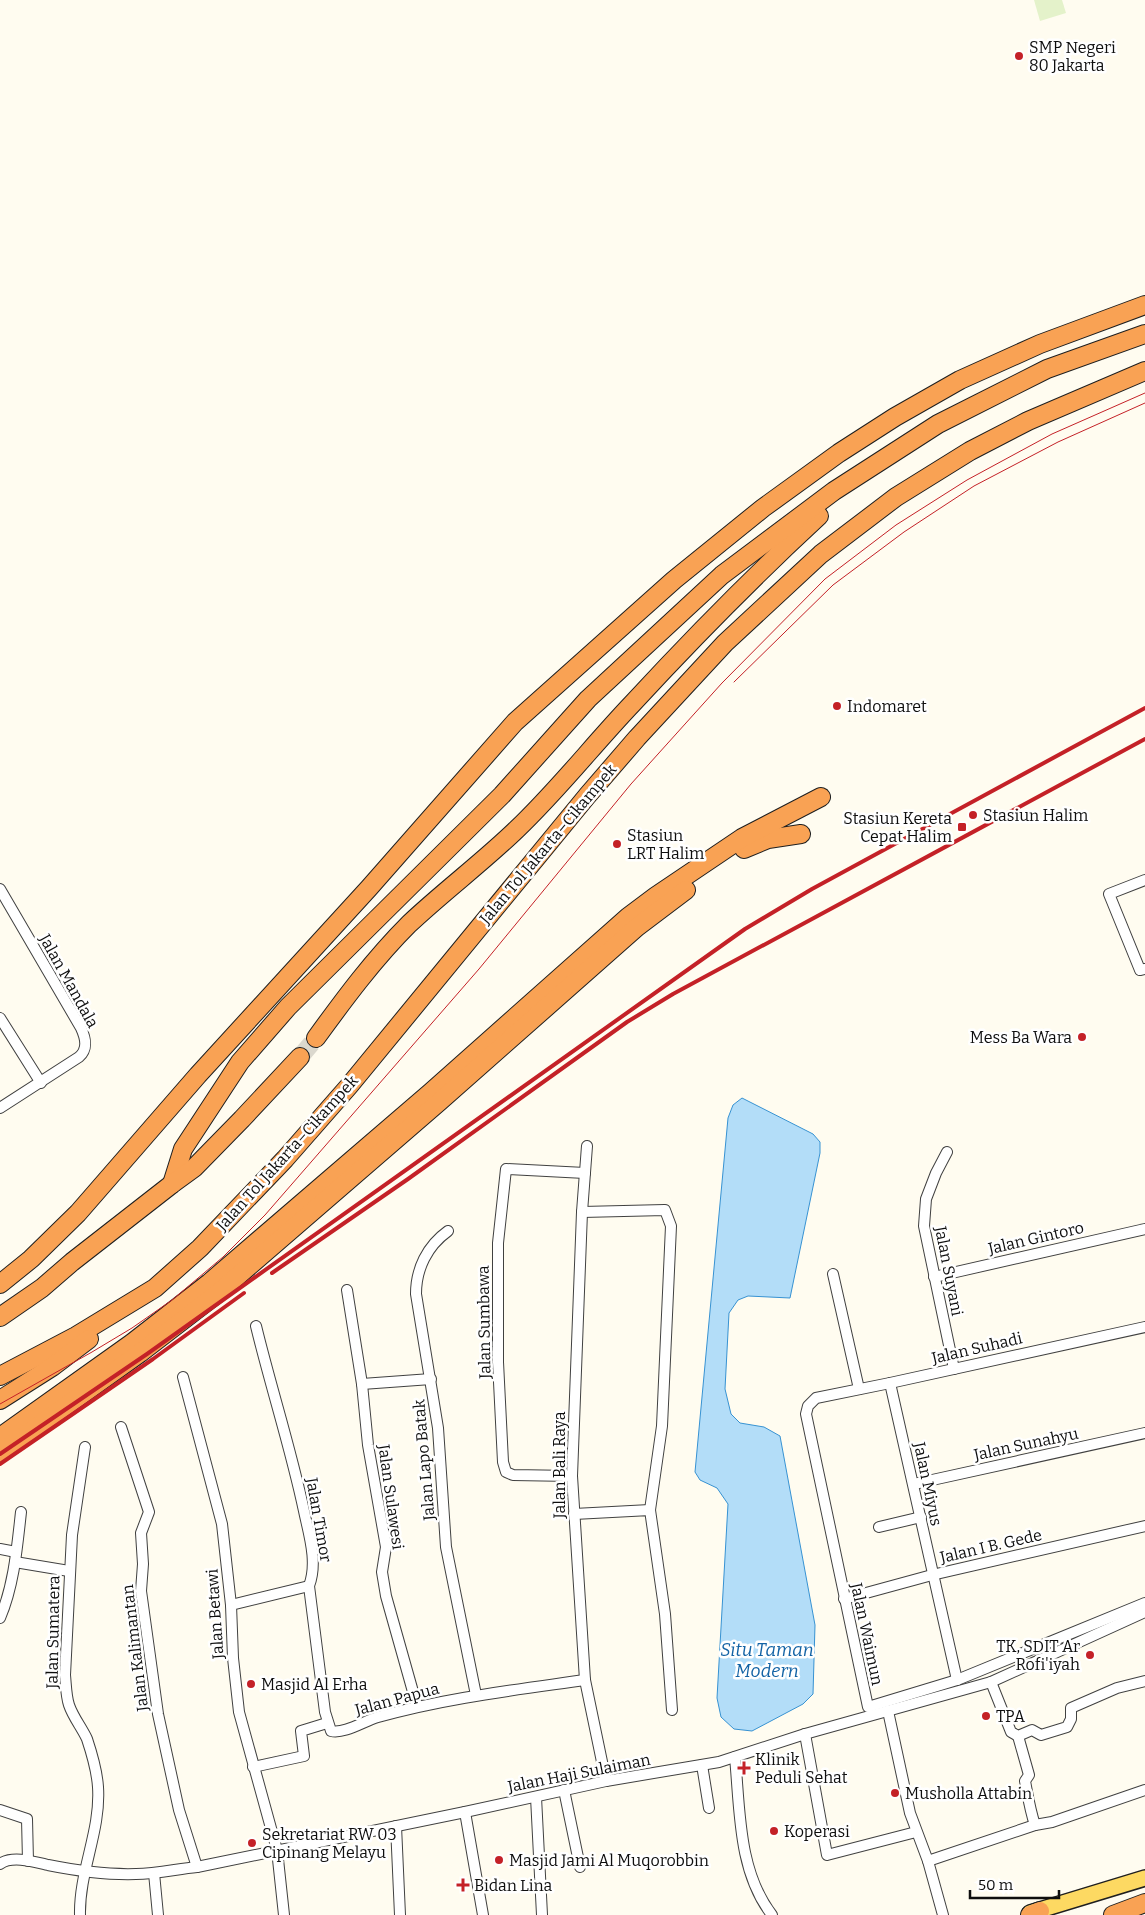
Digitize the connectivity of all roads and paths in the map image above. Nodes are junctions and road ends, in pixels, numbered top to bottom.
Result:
1 (1145, 305) edge
2 (1145, 334) edge
3 (1145, 373) edge
4 (854, 479) junction
5 (821, 797) dead end
6 (801, 834) dead end
7 (1145, 880) edge
8 (0, 889) edge
9 (1145, 969) edge
10 (0, 1018) edge
11 (316, 1038) tunnel mouth
12 (300, 1057) tunnel mouth
13 (41, 1083) junction
14 (0, 1108) edge
15 (587, 1146) dead end
16 (947, 1152) dead end
17 (585, 1173) junction
18 (172, 1184) junction
19 (582, 1212) junction
20 (1145, 1229) edge
21 (448, 1232) dead end
22 (833, 1274) dead end
23 (934, 1276) junction
24 (0, 1284) edge
25 (347, 1290) dead end
26 (148, 1292) junction
27 (0, 1317) edge
28 (256, 1326) dead end
29 (1145, 1327) edge
30 (954, 1369) junction
31 (0, 1376) edge
32 (184, 1377) dead end
33 (431, 1379) junction
34 (890, 1383) junction
35 (362, 1384) junction
36 (859, 1389) junction
37 (816, 1398) joint
38 (0, 1400) edge
39 (121, 1427) dead end
40 (1145, 1433) edge
41 (0, 1437) edge
42 (85, 1447) dead end
43 (0, 1453) edge
44 (572, 1476) junction
45 (914, 1484) junction
46 (650, 1510) junction
47 (21, 1512) dead end
48 (574, 1514) junction
49 (920, 1517) junction
50 (1145, 1526) edge
51 (879, 1527) dead end
52 (0, 1549) edge
53 (16, 1557) junction
54 (69, 1571) junction
55 (932, 1576) junction
56 (309, 1586) junction
57 (844, 1599) junction
58 (1145, 1603) edge
59 (232, 1605) junction
60 (1145, 1612) edge
61 (0, 1618) edge
62 (584, 1680) junction
63 (957, 1680) junction
64 (1145, 1681) edge
65 (990, 1682) junction
66 (476, 1696) junction
67 (417, 1706) junction
68 (672, 1710) dead end
69 (888, 1710) junction
70 (327, 1723) junction
71 (805, 1734) junction
72 (1018, 1736) junction
73 (735, 1757) junction
74 (702, 1765) junction
75 (253, 1767) junction
76 (606, 1781) junction
77 (564, 1790) junction
78 (1145, 1790) edge
79 (536, 1797) junction
80 (709, 1808) dead end
81 (0, 1810) edge
82 (465, 1812) junction
83 (1035, 1825) junction
84 (396, 1826) junction
85 (916, 1832) junction
86 (277, 1850) junction
87 (28, 1860) junction
88 (2, 1861) edge
89 (928, 1861) junction
90 (197, 1866) junction
91 (580, 1867) dead end
92 (84, 1872) junction
93 (154, 1873) junction
94 (1145, 1878) edge
95 (1145, 1903) edge
96 (1031, 1914) edge
97 (80, 1915) edge
98 (158, 1915) edge
99 (284, 1915) edge
100 (400, 1915) edge
101 (483, 1915) edge
102 (542, 1915) edge
103 (772, 1915) edge
104 (943, 1915) edge
105 (1113, 1915) edge

1 - 24 highway
2 - 4 highway, Jalan Tol Jakarta–Cikampek
3 - 26 highway, Jalan Tol Jakarta–Cikampek
4 - 11 highway, Jalan Tol Jakarta–Cikampek
4 - 18 highway, Jalan Tol Jakarta–Cikampek
5 - 41 highway
6 - 43 highway
7 - 9 street
8 - 13 street, Jalan Mandala
10 - 13 street
12 - 18 highway
13 - 14 street, Jalan Mandala
15 - 17 street, Jalan Bali Raya
16 - 23 street, Jalan Suyani
17 - 19 street, Jalan Bali Raya
17 - 44 street, Jalan Sumbawa
18 - 27 highway
19 - 44 street, Jalan Bali Raya
19 - 46 street
20 - 23 street, Jalan Gintoro
21 - 33 street, Jalan Lapo Batak
22 - 36 street
23 - 30 street, Jalan Suyani
25 - 35 street, Jalan Sulawesi
26 - 31 highway, Jalan Tol Jakarta–Cikampek
26 - 38 highway
28 - 56 street, Jalan Timor
29 - 30 street, Jalan Suhadi
30 - 34 street, Jalan Suhadi
32 - 59 street, Jalan Betawi
33 - 35 street
33 - 66 street, Jalan Lapo Batak
34 - 36 street, Jalan Suhadi
34 - 45 street, Jalan Miyus
35 - 67 street, Jalan Sulawesi
36 - 37 street, Jalan Suhadi
37 - 57 street, Jalan Waimun
39 - 90 street, Jalan Kalimantan
40 - 45 street, Jalan Sunahyu
42 - 54 street, Jalan Sumatera
44 - 48 street, Jalan Bali Raya
45 - 49 street, Jalan Miyus
46 - 48 street
46 - 68 street
47 - 53 street
48 - 62 street, Jalan Bali Raya
49 - 51 street
49 - 55 street, Jalan Miyus
50 - 55 street, Jalan I B. Gede
52 - 53 street
53 - 54 street
53 - 61 street
54 - 92 street, Jalan Sumatera
55 - 57 street, Jalan I B. Gede
55 - 63 street, Jalan Miyus
56 - 59 street
56 - 70 street, Jalan Timor
57 - 63 street, Jalan Waimun
58 - 63 street, Jalan Waimun
59 - 75 street, Jalan Betawi
60 - 65 street, Jalan Haji Sulaiman
62 - 66 street, Jalan Papua
62 - 76 street, Jalan Bali Raya
64 - 72 street
65 - 69 street, Jalan Haji Sulaiman
65 - 72 street
66 - 67 street, Jalan Papua
67 - 70 street, Jalan Papua
69 - 71 street, Jalan Haji Sulaiman
69 - 85 street
70 - 75 street
71 - 73 street, Jalan Haji Sulaiman
71 - 85 street
72 - 83 street
73 - 74 street, Jalan Haji Sulaiman
73 - 103 street
74 - 76 street, Jalan Haji Sulaiman
74 - 80 street
75 - 86 street, Jalan Betawi
76 - 77 street, Jalan Haji Sulaiman
77 - 79 street, Jalan Haji Sulaiman
77 - 91 street
78 - 83 street
79 - 82 street, Jalan Haji Sulaiman
79 - 102 street
81 - 87 street
82 - 84 street, Jalan Haji Sulaiman
82 - 101 street
83 - 89 street
84 - 86 street, Jalan Haji Sulaiman
84 - 100 street
85 - 89 street
86 - 90 street, Jalan Haji Sulaiman
86 - 99 street, Jalan Betawi
87 - 88 street, Jalan Haji Sulaiman
87 - 92 street, Jalan Haji Sulaiman
89 - 104 street
90 - 93 street, Jalan Haji Sulaiman
92 - 93 street, Jalan Haji Sulaiman
92 - 97 street, Jalan Sumatera
93 - 98 street
94 - 96 main road
95 - 105 highway

